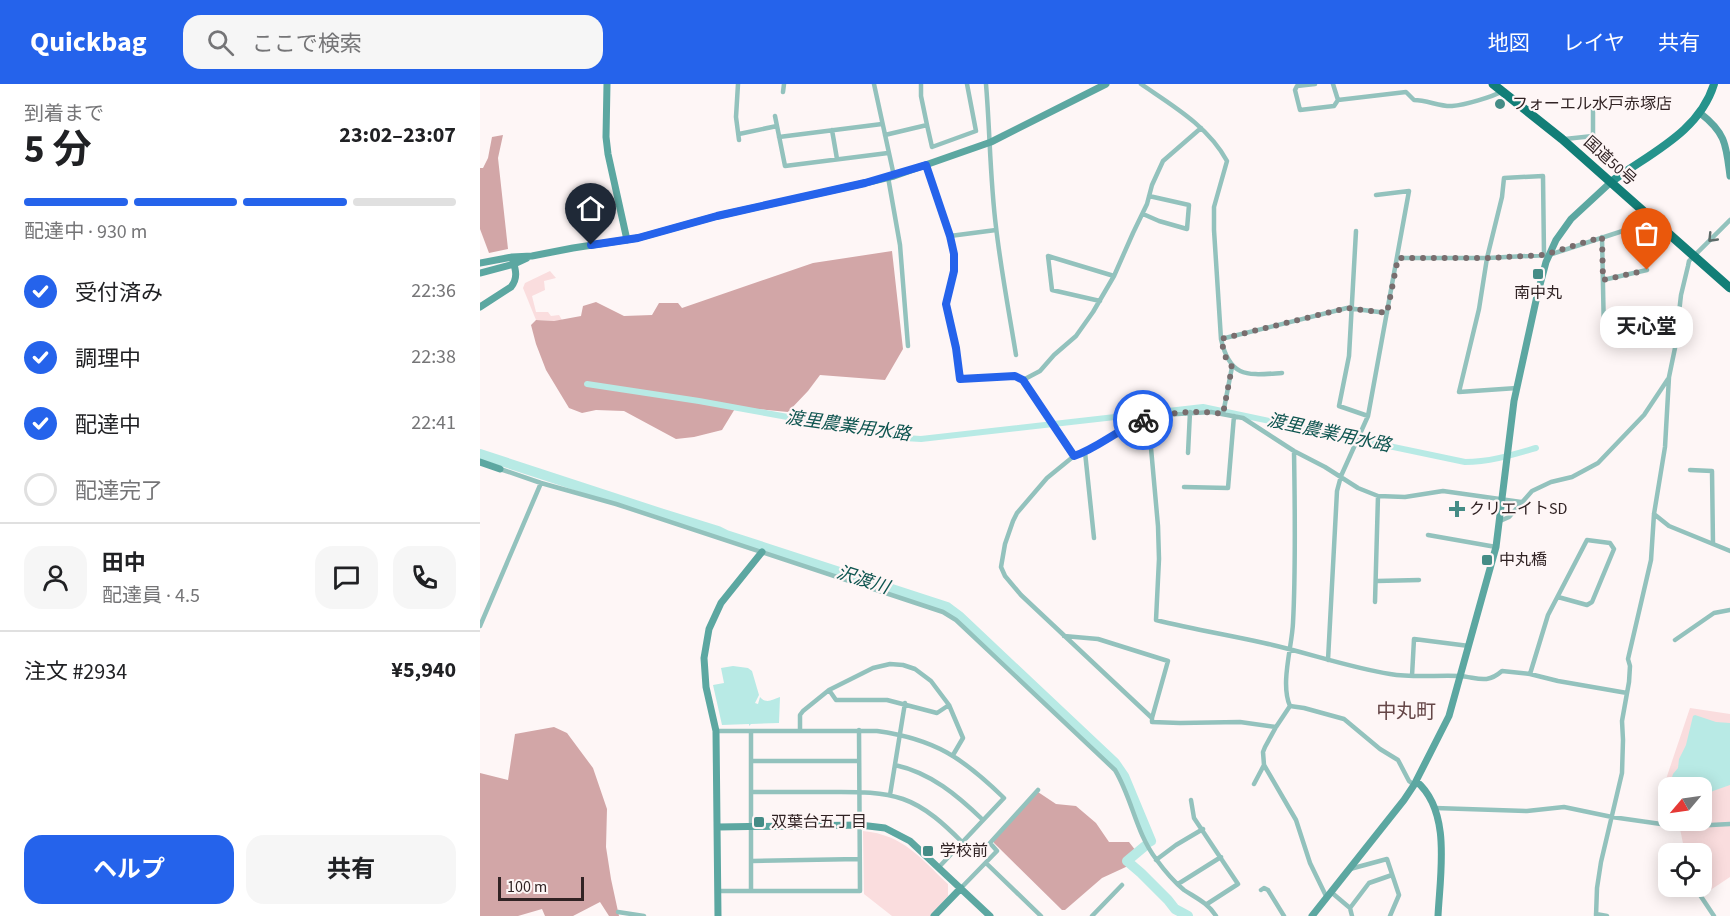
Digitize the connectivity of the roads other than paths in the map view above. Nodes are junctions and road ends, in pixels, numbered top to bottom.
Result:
1 (607, 84) edge
2 (738, 84) edge
3 (784, 84) edge
4 (873, 84) edge
5 (921, 84) edge
6 (967, 84) edge
7 (986, 84) edge
8 (1106, 84) edge
9 (1141, 84) edge
10 (1315, 84) edge
11 (1334, 84) edge
12 (1493, 84) edge
13 (1714, 84) edge
14 (783, 92) dead end
15 (1503, 92) junction
16 (1338, 100) junction
17 (1611, 107) dead end
18 (1700, 113) junction
19 (775, 116) dead end
20 (882, 124) junction
21 (927, 125) junction
22 (777, 126) junction
23 (1201, 128) junction
24 (832, 130) junction
25 (739, 134) junction
26 (885, 135) junction
27 (779, 137) junction
28 (1562, 139) junction
29 (740, 140) dead end
30 (991, 142) junction
31 (888, 153) junction
32 (837, 159) junction
33 (926, 165) junction
34 (891, 176) junction
35 (1730, 176) edge
36 (1611, 182) junction
37 (1376, 195) dead end
38 (1149, 196) junction
39 (1143, 214) junction
40 (1730, 220) edge
41 (1661, 226) junction
42 (996, 230) junction
43 (1356, 231) dead end
44 (950, 236) junction
45 (1602, 237) junction
46 (627, 240) junction
47 (1546, 255) junction
48 (1695, 257) junction
49 (1398, 258) junction
50 (1488, 258) junction
51 (513, 260) junction
52 (480, 262) edge
53 (1647, 270) dead end
54 (480, 273) edge
55 (1114, 276) junction
56 (1603, 280) junction
57 (1730, 288) edge
58 (1100, 301) junction
59 (480, 307) edge
60 (1352, 308) junction
61 (1387, 313) junction
62 (1604, 335) dead end
63 (1221, 339) junction
64 (908, 346) dead end
65 (1016, 355) dead end
66 (1232, 367) junction
67 (1282, 374) dead end
68 (1669, 376) junction
69 (1023, 380) junction
70 (1517, 388) junction
71 (1223, 411) junction
72 (1190, 412) junction
73 (1234, 416) junction
74 (1368, 416) junction
75 (1145, 418) junction
76 (1294, 451) junction
77 (1085, 452) junction
78 (1188, 453) dead end
79 (1074, 456) junction
80 (480, 462) edge
81 (500, 469) joint
82 (1690, 470) dead end
83 (1341, 476) junction
84 (541, 483) junction
85 (1184, 487) dead end
86 (1378, 496) junction
87 (1502, 499) junction
88 (1521, 502) junction
89 (1654, 514) junction
90 (1500, 521) junction
91 (1428, 535) dead end
92 (1094, 538) dead end
93 (1713, 544) junction
94 (1496, 547) junction
95 (1730, 551) edge
96 (762, 552) junction
97 (1419, 580) dead end
98 (1377, 581) junction
99 (1558, 597) junction
100 (1375, 602) dead end
101 (1730, 610) edge
102 (480, 626) edge
103 (1064, 636) junction
104 (1675, 640) dead end
105 (1470, 646) junction
106 (1290, 649) junction
107 (1328, 660) junction
108 (1530, 674) junction
109 (1412, 676) junction
110 (1461, 676) junction
111 (829, 690) junction
112 (1627, 693) junction
113 (904, 704) junction
114 (949, 705) junction
115 (1290, 706) junction
116 (1152, 718) junction
117 (1275, 727) junction
118 (800, 730) junction
119 (859, 730) junction
120 (751, 731) junction
121 (716, 732) junction
122 (899, 734) junction
123 (953, 755) junction
124 (751, 761) junction
125 (859, 761) junction
126 (895, 765) junction
127 (1264, 765) junction
128 (1415, 783) junction
129 (1254, 784) dead end
130 (1038, 789) dead end
131 (751, 792) junction
132 (859, 792) junction
133 (890, 795) junction
134 (1191, 800) dead end
135 (1435, 808) junction
136 (1612, 817) junction
137 (983, 820) junction
138 (860, 825) junction
139 (1730, 825) edge
140 (751, 826) junction
141 (718, 827) junction
142 (1203, 829) junction
143 (962, 842) junction
144 (1221, 857) junction
145 (859, 859) junction
146 (1156, 860) junction
147 (752, 861) junction
148 (986, 863) junction
149 (939, 867) junction
150 (1349, 869) junction
151 (1392, 874) junction
152 (1178, 884) junction
153 (1122, 885) dead end
154 (961, 888) junction
155 (1261, 890) dead end
156 (718, 891) junction
157 (751, 891) junction
158 (1329, 895) junction
159 (1701, 897) edge
160 (1207, 904) junction
161 (1350, 908) junction
162 (1097, 911) junction
163 (618, 912) dead end
164 (1596, 915) edge
165 (644, 916) edge
166 (718, 916) edge
167 (934, 916) edge
168 (990, 916) edge
169 (1041, 916) edge
170 (1092, 916) edge
171 (1103, 916) edge
172 (1216, 916) edge
173 (1284, 916) edge
174 (1312, 916) edge
175 (1352, 916) edge
176 (1390, 916) edge
177 (1438, 916) edge
178 (1607, 916) edge
179 (1714, 916) edge

1 - 46 street
2 - 25 street
3 - 14 street
4 - 20 street
5 - 21 street
6 - 21 street
7 - 30 street
8 - 30 street
9 - 23 street
10 - 16 street
11 - 16 street
12 - 15 highway, 国道50号
13 - 18 main road
15 - 16 street
15 - 28 highway, 国道50号
17 - 28 street
18 - 35 street
18 - 36 main road
19 - 22 street
20 - 24 street
20 - 26 street
21 - 26 street
22 - 25 street
22 - 27 street
23 - 38 street
23 - 63 street
24 - 27 street
24 - 32 street
25 - 29 street
26 - 31 street
27 - 32 street
28 - 36 highway, 国道50号
30 - 33 street
30 - 42 street
31 - 32 street
31 - 34 street
33 - 34 street
33 - 44 street
34 - 46 street
34 - 64 street
36 - 41 highway, 国道50号
36 - 47 street
37 - 49 street
38 - 39 street
38 - 39 street
39 - 55 street
40 -> 48 street
41 - 45 street
41 - 48 highway, 国道50号
42 - 44 street
42 - 65 street
43 - 60 street
44 - 69 street
45 - 47 street
45 - 56 street
46 - 51 street
47 - 50 street
47 - 50 street
47 - 70 street
48 - 57 highway, 国道50号
48 - 68 street
49 - 50 street
49 - 61 street
50 - 70 street
51 - 52 street
51 - 54 street
51 - 59 street
53 - 56 street
55 - 58 street
55 - 58 street
56 - 62 street
58 - 69 street
60 - 61 street
60 - 63 street
60 - 74 street
61 - 74 street
63 - 66 street
66 - 67 street
66 - 71 street
68 - 88 street
68 - 89 street
69 - 79 street
70 - 87 street
71 - 72 street
71 - 73 street
72 - 75 street
72 - 78 street
73 - 76 street
73 - 85 street
74 - 83 street
75 - 77 street
75 - 106 street
76 - 83 street
76 - 106 street
77 - 79 street
77 - 92 street
79 - 103 street
80 - 81 street
81 - 84 street
82 - 93 street
83 - 86 street
83 - 107 street
84 - 96 street
84 - 102 street
86 - 87 street
86 - 98 street
87 - 88 street
87 - 90 street
88 - 90 street
89 - 93 street
89 - 112 street
90 - 94 street
91 - 94 street
93 - 95 street
94 - 105 street
96 - 121 street
96 - 146 street
97 - 98 street
98 - 100 street
99 - 99 street
99 - 108 street
101 - 104 street
103 - 116 street
103 - 116 street
105 - 109 street
105 - 110 street
106 - 107 street
106 - 115 street
107 - 109 street
108 - 110 street
108 - 112 street
109 - 110 street
110 - 128 street
111 - 113 street
111 - 114 street
111 - 118 street
112 - 136 street
113 - 114 street
113 - 122 street
114 - 123 street
115 - 117 street
115 - 128 street
116 - 117 street
117 - 127 street
118 - 119 street
118 - 120 street
119 - 122 street
119 - 125 street
120 - 121 street
120 - 124 street
121 - 141 street
122 - 123 street
122 - 126 street
123 - 137 street
124 - 125 street
124 - 131 street
125 - 132 street
126 - 133 street
126 - 137 street
127 - 129 street
127 - 158 street
128 - 135 street
128 - 150 street
130 - 148 street
131 - 132 street
131 - 140 street
132 - 133 street
132 - 138 street
133 - 143 street
134 - 142 street
135 - 136 street
135 - 177 street
136 - 139 street
136 - 164 street
137 - 143 street
138 - 140 street
138 - 145 street
138 - 149 street
140 - 141 street
140 - 147 street
141 - 156 street
142 - 144 street
142 - 146 street
143 - 149 street
144 - 152 street
144 - 160 street
145 - 147 street
145 - 157 street
146 - 152 street
147 - 157 street
148 - 154 street
148 - 169 street
149 - 154 street
150 - 151 street
150 - 158 street
151 - 161 street
151 - 176 street
152 - 160 street
153 - 162 street
154 - 167 street
154 - 168 street
155 - 173 street
156 - 157 street
156 - 166 street
158 - 161 street
158 - 174 street
159 - 179 street
160 - 172 street
161 - 175 street
162 - 170 street
162 - 171 street
163 - 165 street
164 - 178 street

